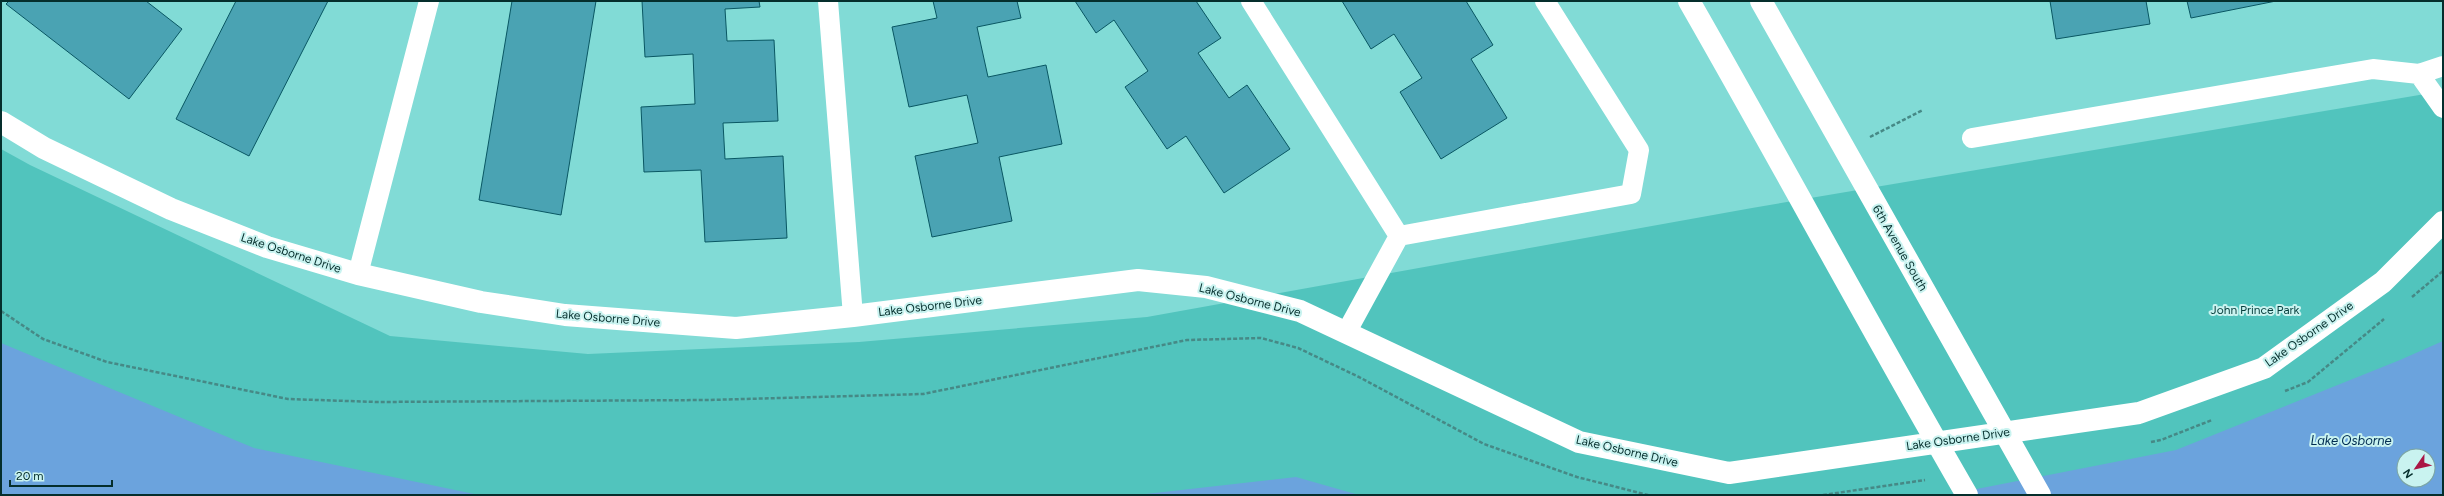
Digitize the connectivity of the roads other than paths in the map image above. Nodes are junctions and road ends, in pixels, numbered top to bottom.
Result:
1 (429, 1) edge
2 (828, 1) edge
3 (1251, 1) edge
4 (1545, 1) edge
5 (1689, 1) edge
6 (1761, 1) edge
7 (2443, 66) edge
8 (2419, 74) junction
9 (2443, 108) edge
10 (1, 122) edge
11 (1972, 138) dead end
12 (2443, 222) edge
13 (1398, 236) junction
14 (358, 274) junction
15 (853, 316) junction
16 (1346, 333) junction
17 (1967, 495) edge
18 (2040, 495) edge

1 - 14 lane
2 - 15 lane
3 - 13 lane
4 - 13 lane
5 - 17 street
6 - 18 street, 6th Avenue South
7 - 8 lane
8 - 9 lane
8 - 11 lane
10 - 14 street, Lake Osborne Drive
12 - 16 street, Lake Osborne Drive
13 - 16 lane
14 - 15 street, Lake Osborne Drive
15 - 16 street, Lake Osborne Drive

